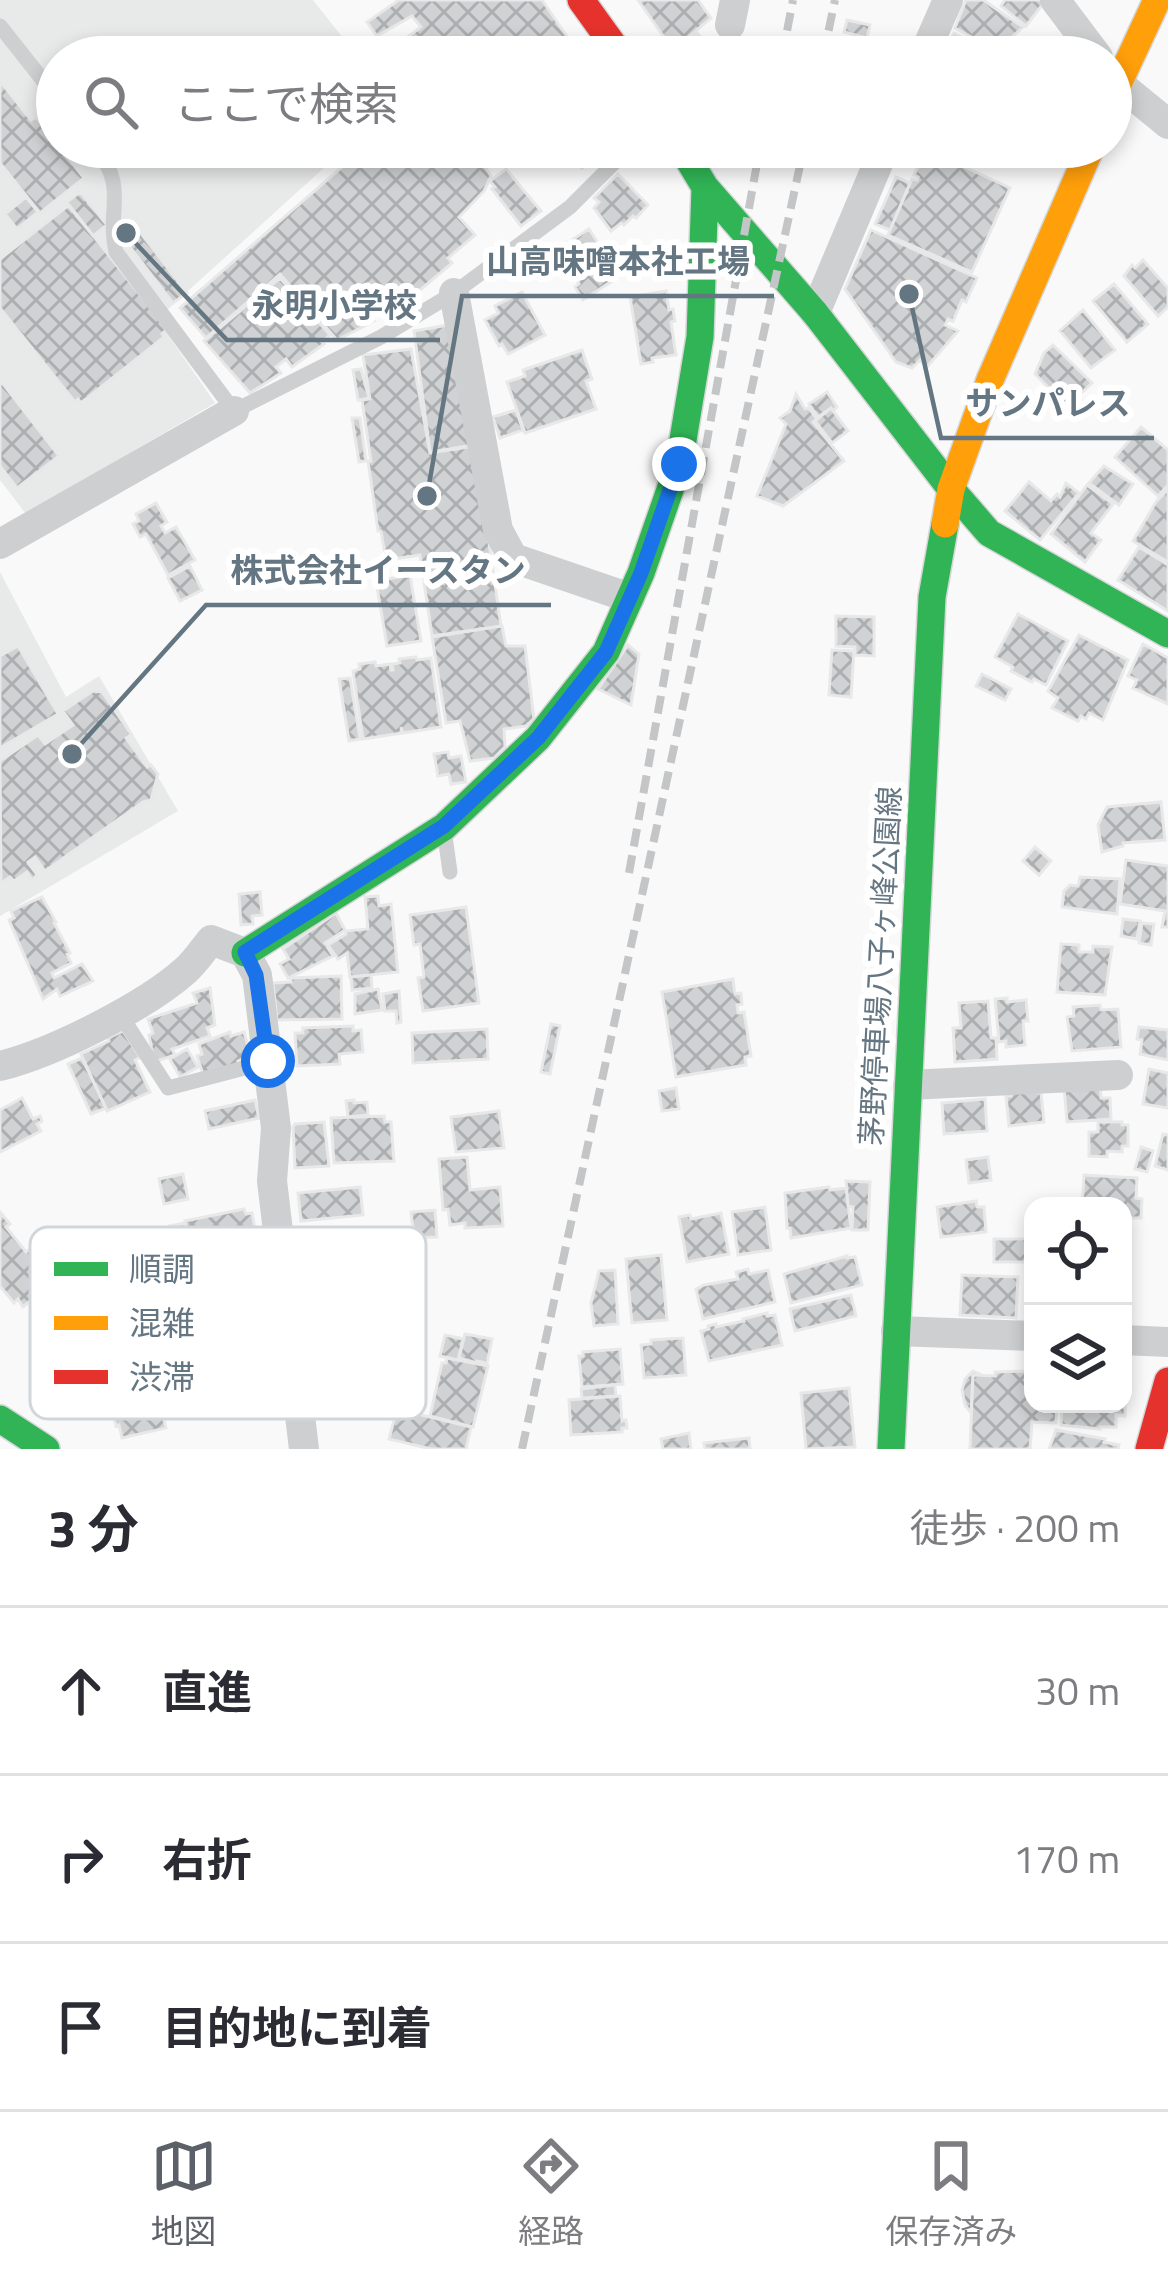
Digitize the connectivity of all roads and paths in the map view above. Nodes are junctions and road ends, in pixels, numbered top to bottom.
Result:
1 (581, 0) edge
2 (947, 0) edge
3 (1054, 0) edge
4 (1156, 0) edge
5 (0, 26) edge
6 (607, 36) edge
7 (932, 36) edge
8 (1082, 36) edge
9 (1132, 48) edge
10 (36, 71) edge
11 (1132, 99) edge
12 (1168, 124) edge
13 (110, 168) edge
14 (609, 168) edge
15 (694, 168) edge
16 (876, 168) edge
17 (1081, 168) edge
18 (705, 187) junction
19 (454, 293) junction
20 (815, 314) junction
21 (234, 411) junction
22 (951, 489) junction
23 (0, 544) edge
24 (630, 598) junction
25 (1168, 634) edge
26 (444, 826) junction
27 (450, 872) dead end
28 (245, 952) junction
29 (121, 1014) junction
30 (268, 1061) junction
31 (0, 1066) edge
32 (1118, 1075) dead end
33 (908, 1085) junction
34 (277, 1227) edge
35 (896, 1331) junction
36 (1024, 1336) edge
37 (1132, 1340) edge
38 (1168, 1342) edge
39 (1168, 1382) edge
40 (0, 1419) edge
41 (300, 1419) edge
42 (46, 1449) edge
43 (304, 1449) edge
44 (891, 1449) edge
45 (1150, 1449) edge

1 - 6 main road
2 - 7 street
3 - 8 street
4 - 9 main road
5 - 10 lane
11 - 12 street
13 - 21 lane
14 - 19 lane
15 - 18 main road
16 - 20 street
17 - 22 main road, 茅野停車場八子ヶ峰公園線
18 - 20 main road
18 - 24 main road
19 - 21 lane
19 - 24 street
20 - 22 main road
21 - 23 street
22 - 25 main road
22 - 33 main road, 茅野停車場八子ヶ峰公園線
24 - 26 main road
26 - 27 lane
26 - 28 main road
28 - 29 street
28 - 30 street
29 - 30 lane
29 - 31 street
30 - 34 street
32 - 33 street
33 - 35 main road, 茅野停車場八子ヶ峰公園線
35 - 36 street
35 - 44 main road, 茅野停車場八子ヶ峰公園線
37 - 38 street
39 - 45 main road
40 - 42 main road
41 - 43 street

